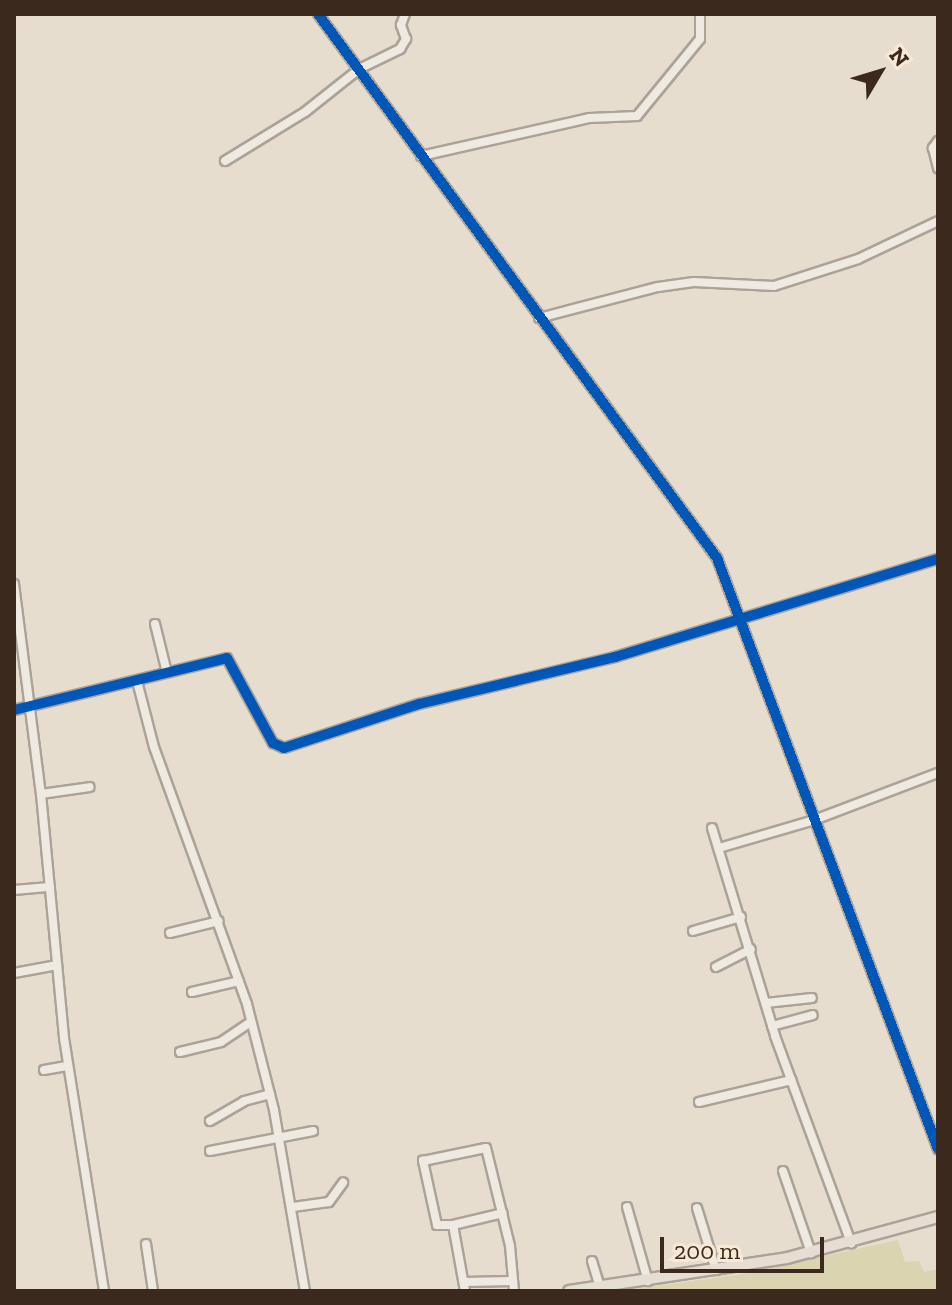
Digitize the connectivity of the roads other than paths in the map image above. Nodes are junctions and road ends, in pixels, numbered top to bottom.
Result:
1 (318, 14) edge
2 (405, 14) edge
3 (700, 14) edge
4 (359, 69) junction
5 (938, 141) edge
6 (421, 156) junction
7 (225, 161) dead end
8 (938, 168) edge
9 (938, 221) edge
10 (539, 318) junction
11 (938, 559) edge
12 (14, 584) edge
13 (738, 620) junction
14 (155, 624) dead end
15 (167, 673) junction
16 (137, 681) junction
17 (31, 708) junction
18 (14, 710) edge
19 (938, 773) edge
20 (90, 787) dead end
21 (41, 794) junction
22 (814, 820) junction
23 (712, 828) dead end
24 (719, 848) junction
25 (50, 887) junction
26 (14, 890) edge
27 (741, 917) junction
28 (219, 921) junction
29 (693, 931) dead end
30 (170, 933) dead end
31 (751, 949) junction
32 (57, 965) junction
33 (716, 967) dead end
34 (14, 973) edge
35 (239, 981) junction
36 (192, 992) dead end
37 (812, 998) dead end
38 (766, 1003) junction
39 (813, 1015) dead end
40 (251, 1022) junction
41 (772, 1026) junction
42 (180, 1052) dead end
43 (67, 1066) junction
44 (44, 1070) dead end
45 (791, 1080) junction
46 (270, 1094) junction
47 (699, 1102) dead end
48 (210, 1121) dead end
49 (313, 1131) dead end
50 (279, 1137) junction
51 (938, 1149) edge
52 (210, 1151) dead end
53 (783, 1171) dead end
54 (343, 1183) dead end
55 (293, 1207) junction
56 (627, 1207) dead end
57 (697, 1208) dead end
58 (503, 1213) junction
59 (938, 1217) edge
60 (453, 1225) junction
61 (851, 1243) junction
62 (146, 1244) dead end
63 (811, 1253) junction
64 (592, 1261) dead end
65 (716, 1270) junction
66 (648, 1281) junction
67 (464, 1286) edge
68 (514, 1286) edge
69 (600, 1288) junction
70 (104, 1291) edge
71 (153, 1291) edge
72 (305, 1291) edge
73 (569, 1291) edge

1 - 4 street
2 - 4 street
3 - 6 street
4 - 6 street
4 - 7 street
5 - 8 street
6 - 10 street
9 - 10 street
10 - 13 street
11 - 13 street
12 - 17 street
13 - 15 street
13 - 22 street
14 - 15 street
15 - 16 street
16 - 17 street
16 - 28 street
17 - 18 street
17 - 21 street
19 - 22 street
20 - 21 street
21 - 25 street
22 - 24 street
22 - 51 street
23 - 24 street
24 - 27 street
25 - 26 street
25 - 32 street
27 - 29 street
27 - 31 street
28 - 30 street
28 - 35 street
31 - 33 street
31 - 38 street
32 - 34 street
32 - 43 street
35 - 36 street
35 - 40 street
37 - 38 street
38 - 41 street
39 - 41 street
40 - 42 street
40 - 46 street
41 - 45 street
43 - 44 street
43 - 70 street
45 - 47 street
45 - 61 street
46 - 48 street
46 - 50 street
49 - 50 street
50 - 52 street
50 - 55 street
53 - 63 street
54 - 55 street
55 - 72 street
56 - 66 street
57 - 65 street
58 - 60 street
58 - 60 street
58 - 68 street
59 - 61 main road
60 - 67 street
61 - 63 main road
62 - 71 street
63 - 65 main road
64 - 69 street
65 - 66 main road
66 - 69 main road
67 - 68 street
69 - 73 main road

